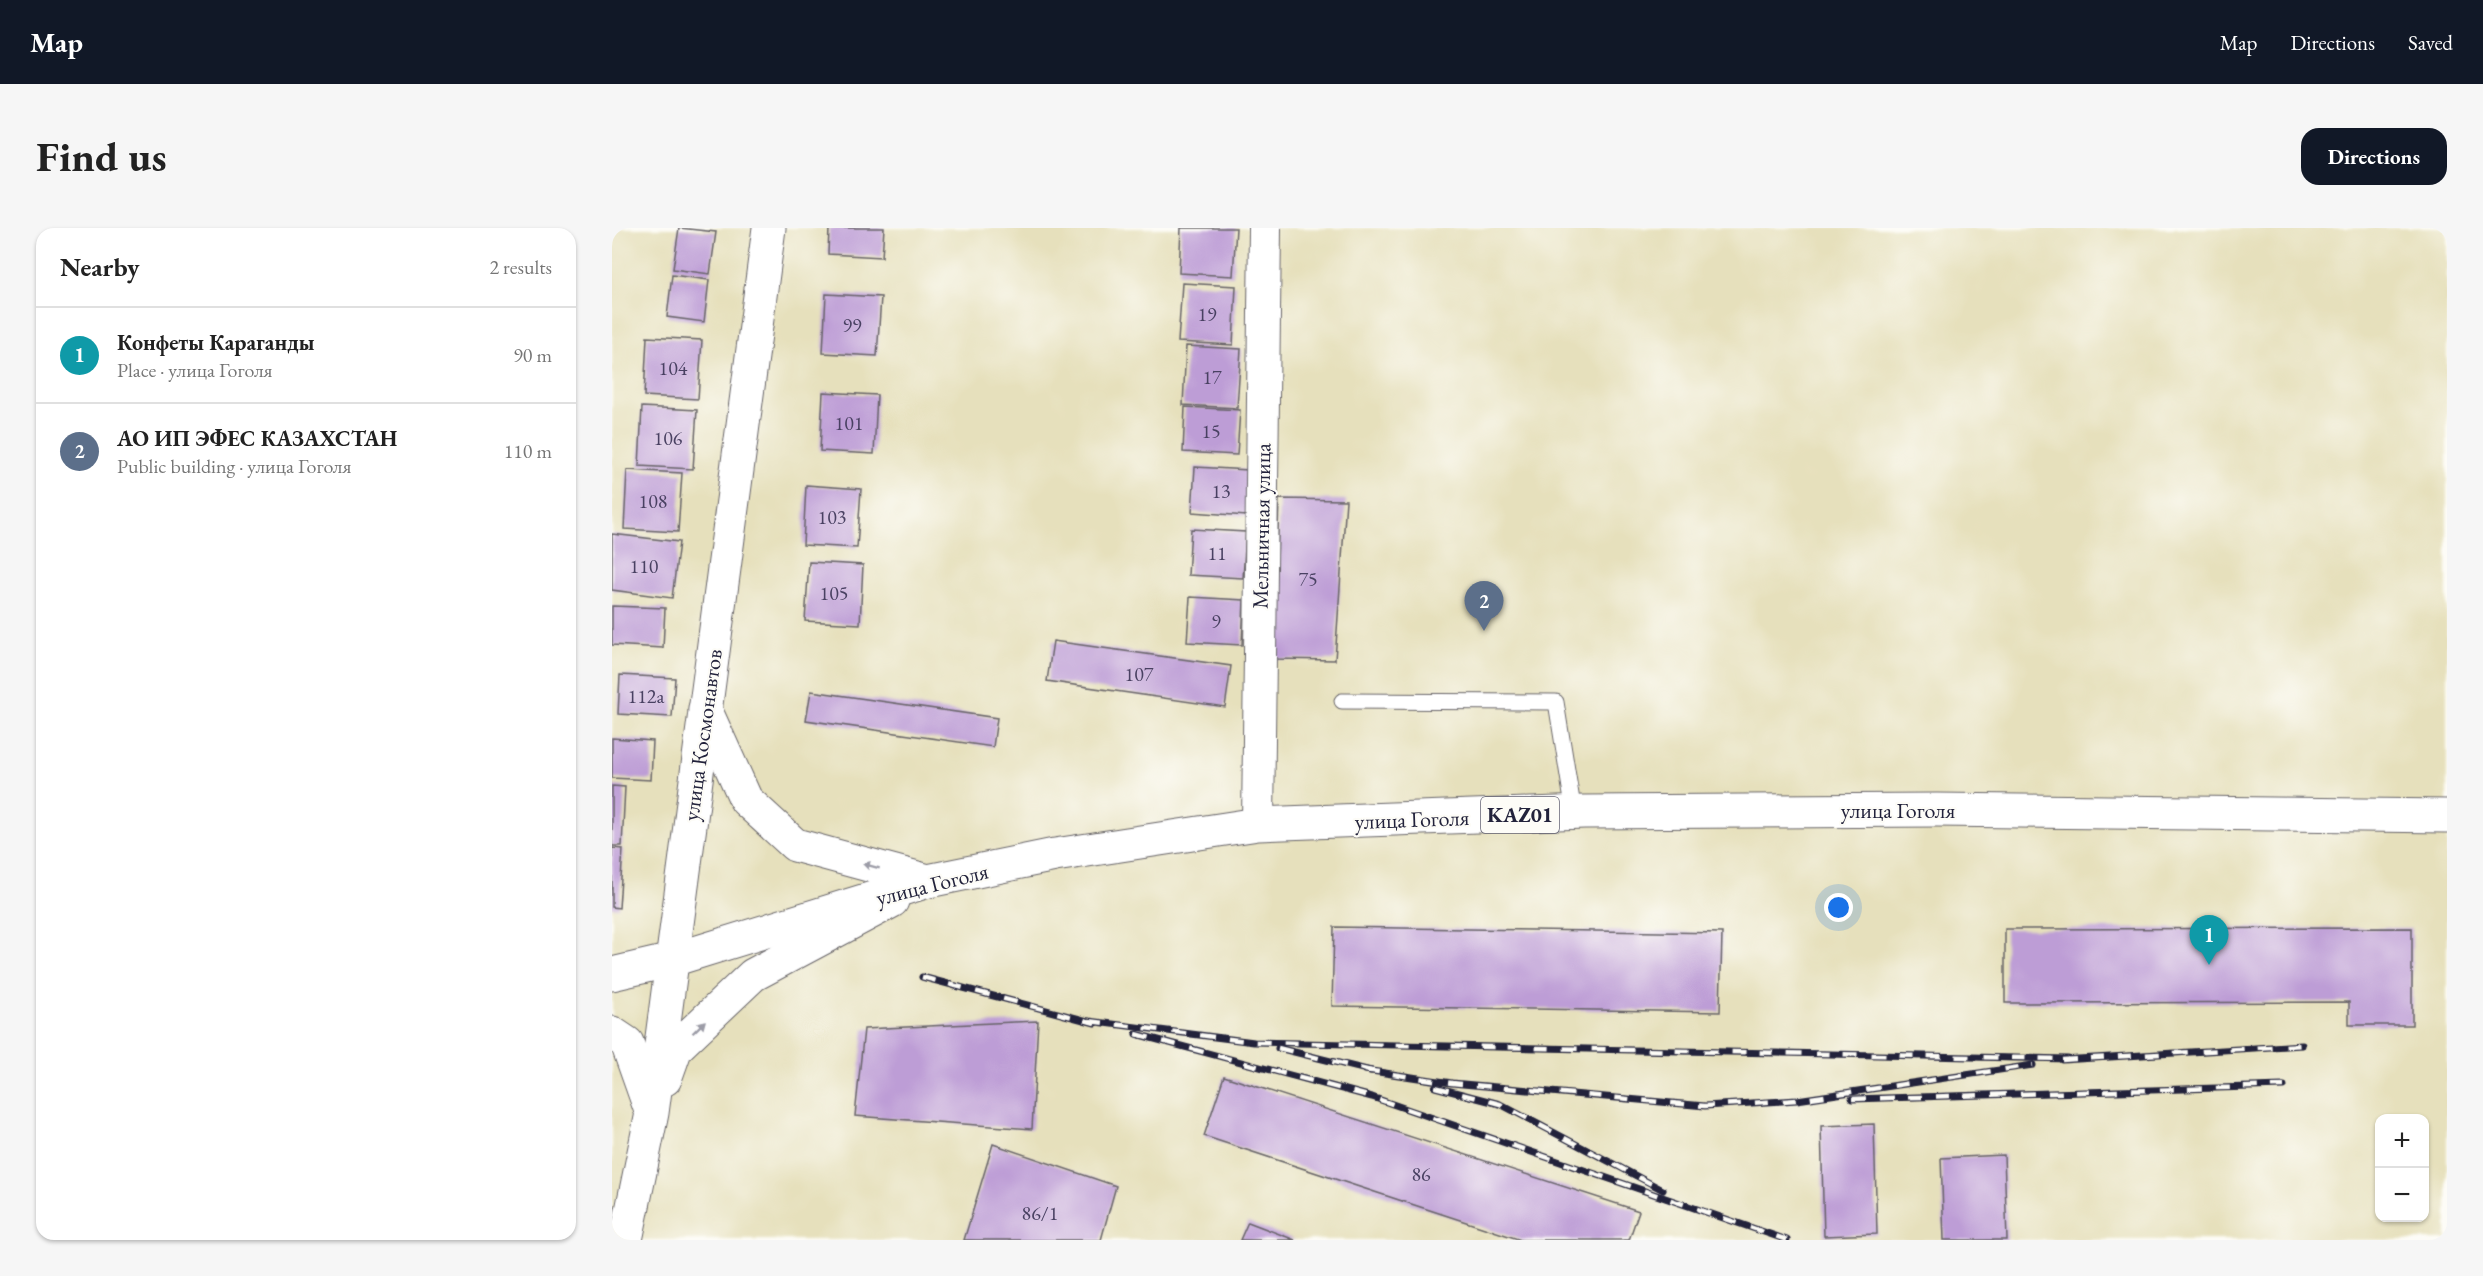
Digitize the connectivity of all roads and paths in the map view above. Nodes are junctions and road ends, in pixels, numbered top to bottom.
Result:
1 (769, 228) edge
2 (1265, 228) edge
3 (1342, 701) dead end
4 (705, 709) junction
5 (1574, 813) junction
6 (2447, 816) edge
7 (1258, 824) junction
8 (928, 881) junction
9 (672, 960) junction
10 (612, 975) edge
11 (612, 1033) edge
12 (652, 1113) junction
13 (626, 1240) edge

1 - 4 main road, улица Космонавтов
2 - 7 street, Мельничная улица
3 - 5 lane
8 -> 4 main road
4 - 9 main road, улица Космонавтов
5 - 6 main road, улица Гоголя / KАZ01
5 - 7 main road, улица Гоголя / KАZ01
7 - 8 main road, улица Гоголя / KАZ01
8 - 9 main road, улица Гоголя / KАZ01
12 -> 8 main road
9 - 10 main road, улица Гоголя / KАZ01
9 - 12 main road, улица Космонавтов
11 - 12 main road
12 - 13 main road, улица Космонавтов

